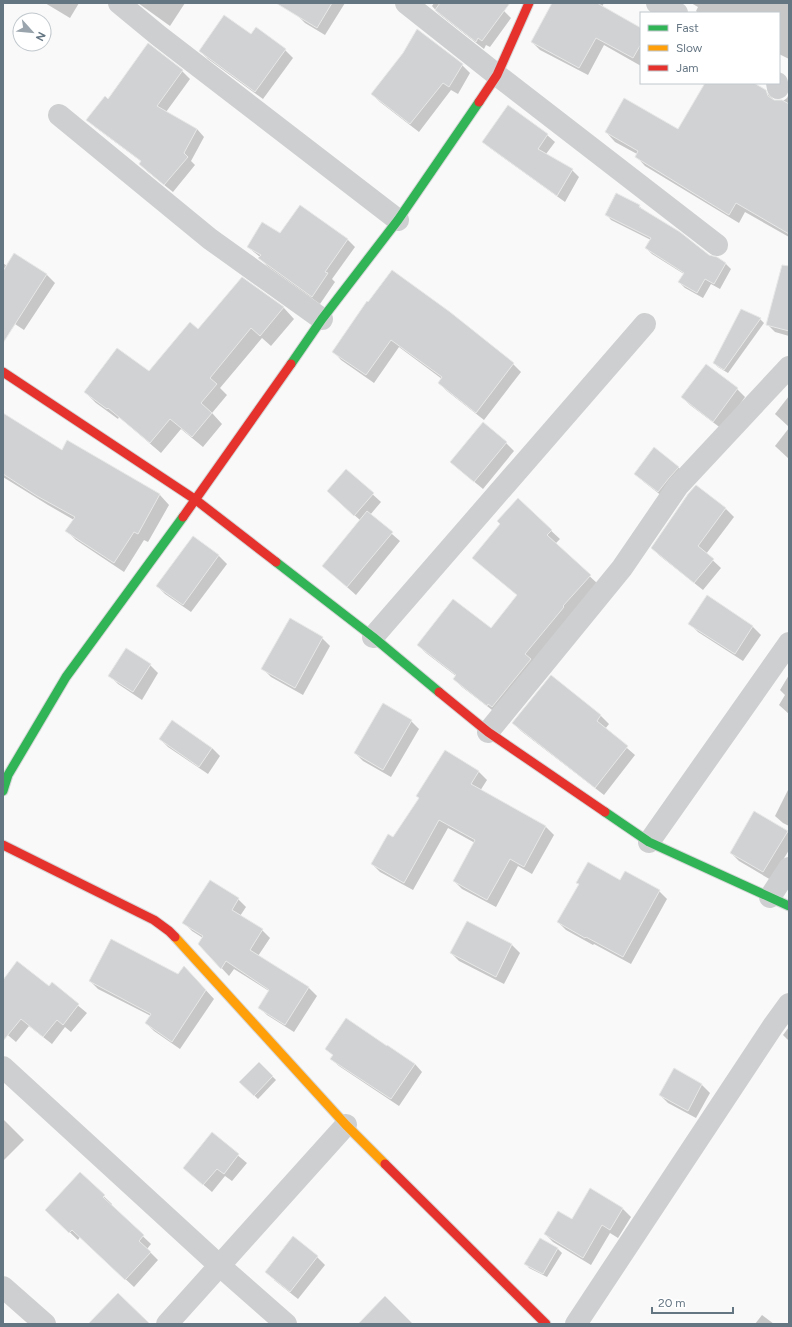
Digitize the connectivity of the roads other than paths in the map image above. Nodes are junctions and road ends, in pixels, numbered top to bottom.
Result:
1 (119, 3) edge
2 (406, 3) edge
3 (528, 3) edge
4 (657, 3) edge
5 (675, 12) edge
6 (497, 75) junction
7 (59, 115) dead end
8 (398, 220) junction
9 (717, 245) dead end
10 (322, 319) junction
11 (645, 324) dead end
12 (789, 367) edge
13 (3, 372) edge
14 (196, 500) junction
15 (374, 637) junction
16 (789, 644) edge
17 (488, 732) junction
18 (3, 791) edge
19 (650, 842) junction
20 (3, 845) edge
21 (789, 868) edge
22 (770, 897) junction
23 (789, 906) edge
24 (789, 1004) edge
25 (3, 1066) edge
26 (346, 1125) junction
27 (220, 1266) junction
28 (3, 1287) edge
29 (45, 1324) edge
30 (167, 1324) edge
31 (286, 1324) edge
32 (546, 1324) edge
33 (576, 1324) edge

1 - 8 street
2 - 6 street
3 - 6 street
4 - 5 street
6 - 8 street
6 - 9 street
7 - 10 street
8 - 10 street
10 - 14 street
11 - 15 street
12 - 17 street
13 - 14 street
14 - 15 street
14 - 18 street
15 - 17 street
16 - 19 street
17 - 19 street
19 - 22 street
20 - 26 street
21 - 22 street
22 - 23 street
24 - 33 street
25 - 27 street
26 - 27 street
26 - 32 street
27 - 30 street
27 - 31 street
28 - 29 street

